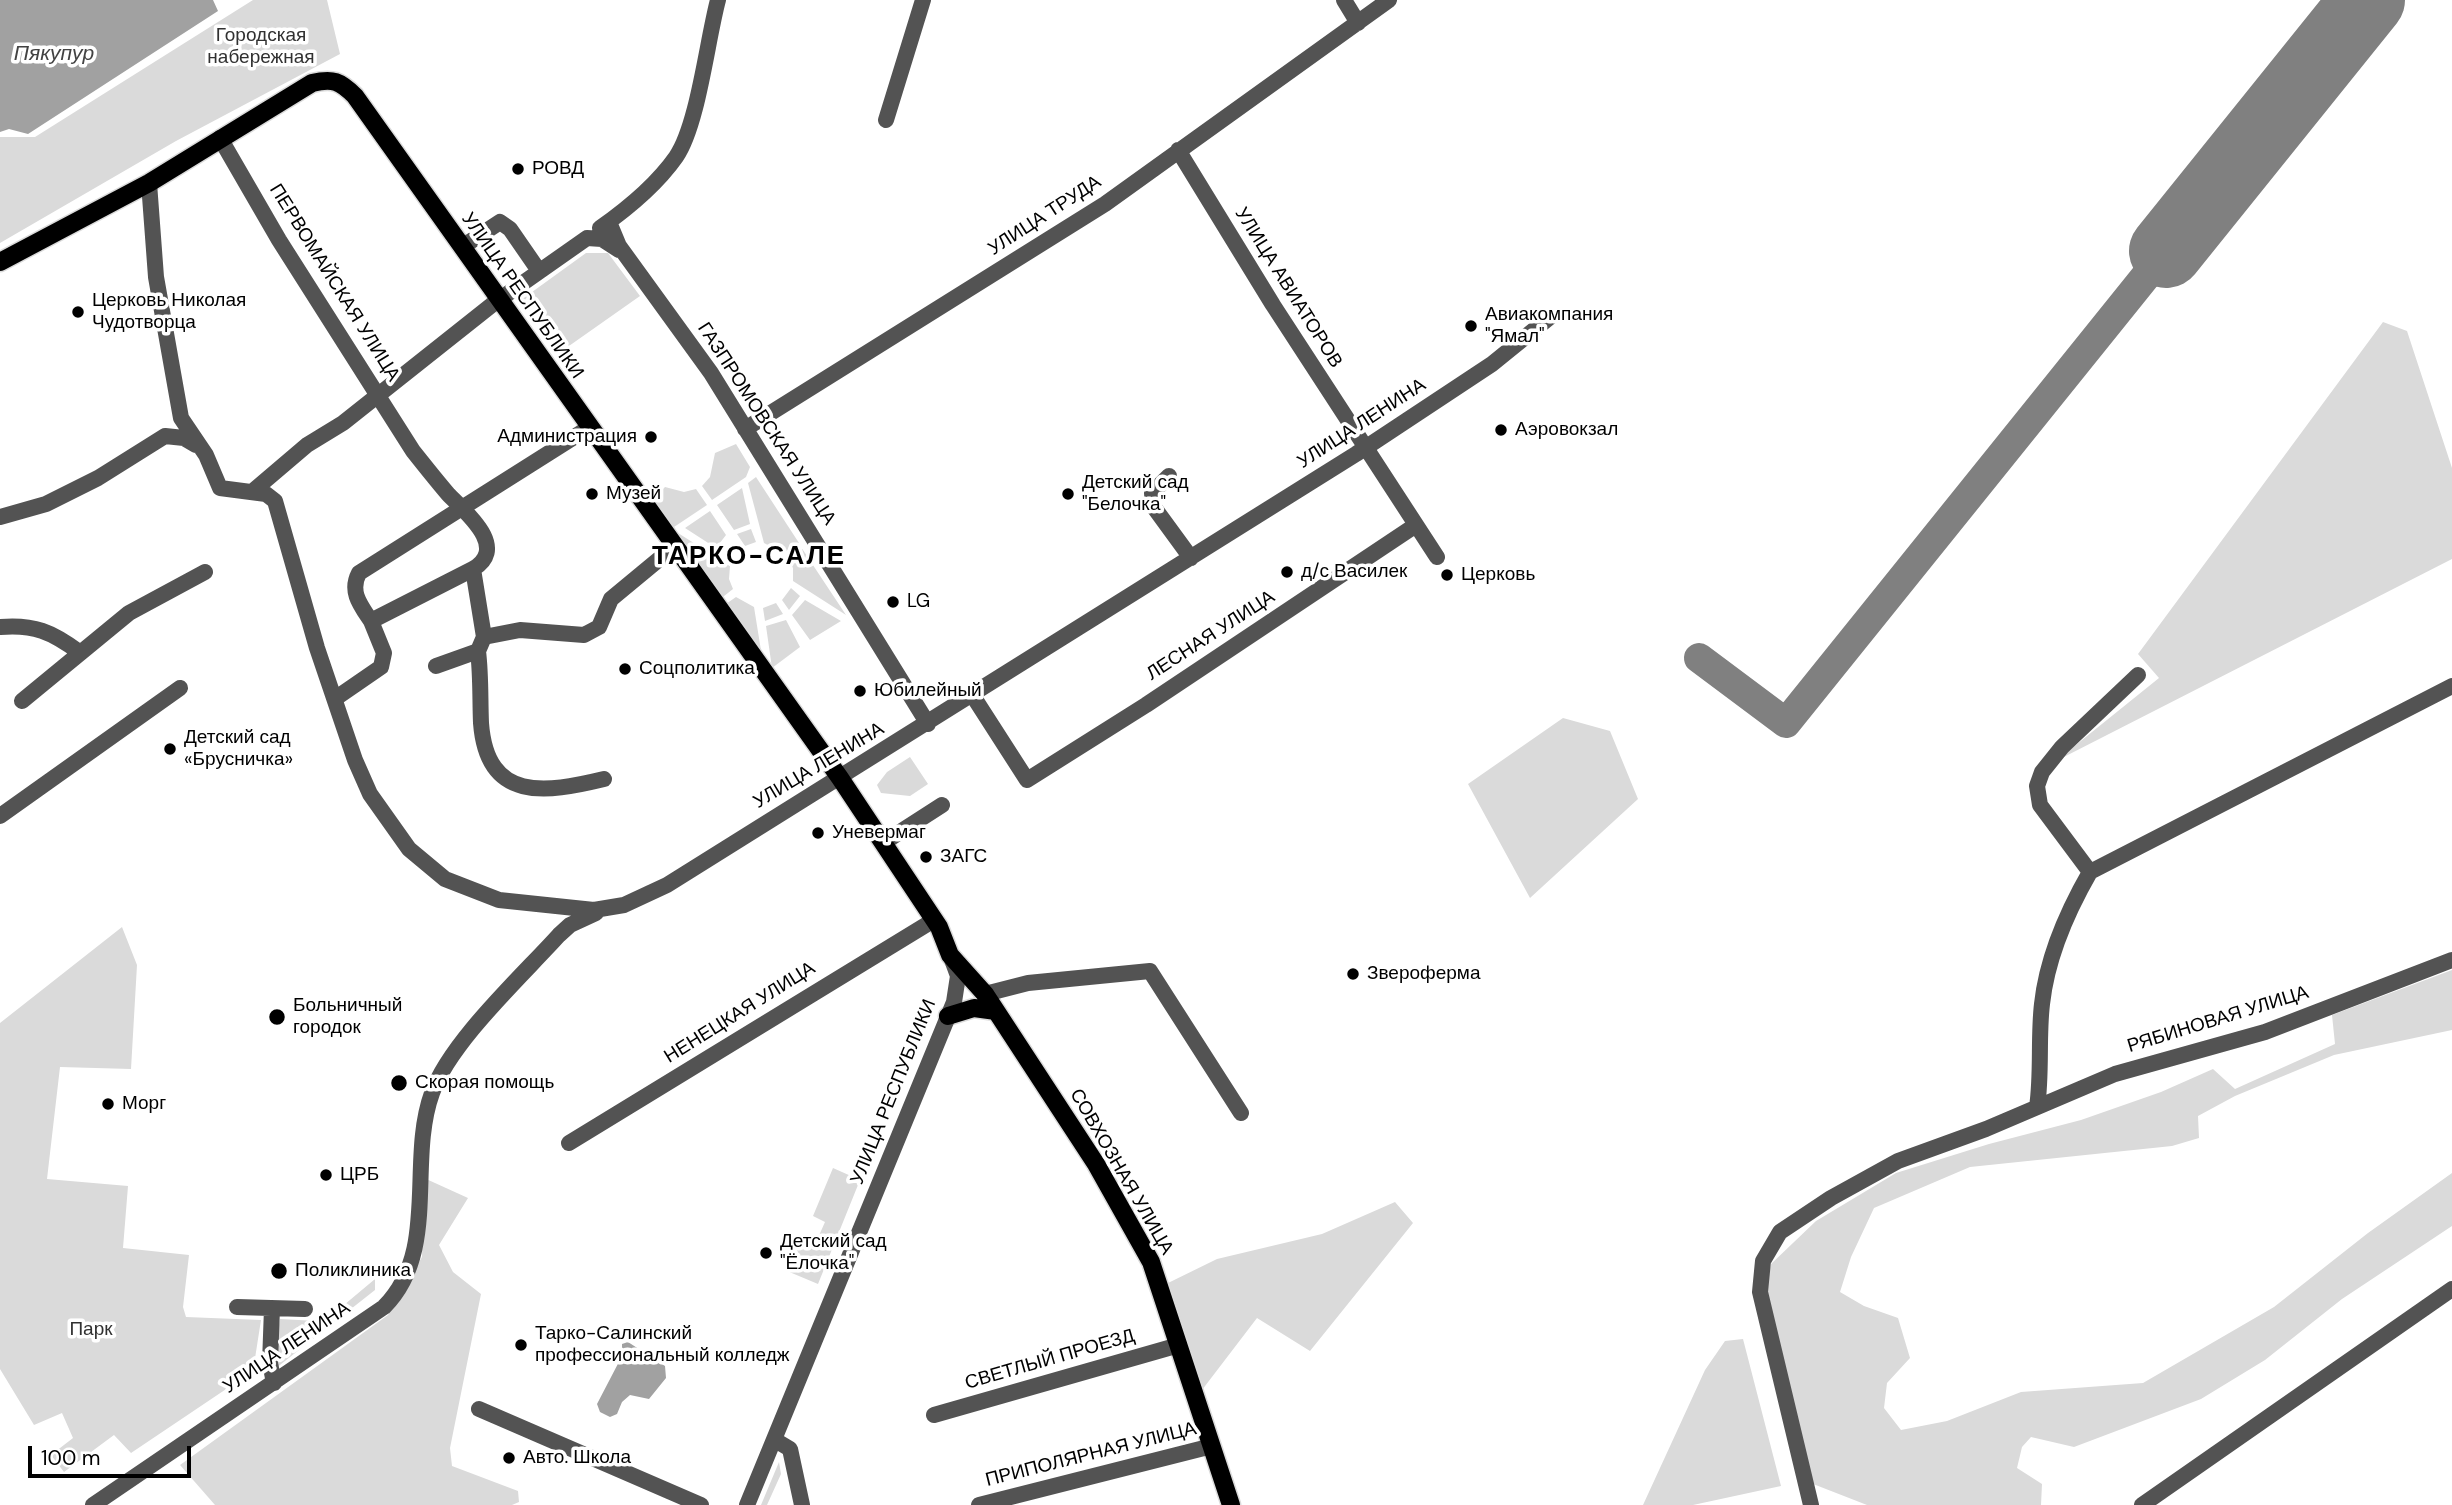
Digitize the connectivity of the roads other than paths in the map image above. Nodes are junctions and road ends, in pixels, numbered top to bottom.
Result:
1 (718, 0) edge
2 (922, 0) edge
3 (1344, 0) edge
4 (1389, 0) edge
5 (1358, 23) junction
6 (886, 120) dead end
7 (220, 138) junction
8 (1178, 150) junction
9 (149, 183) junction
10 (608, 222) junction
11 (586, 238) junction
12 (462, 247) junction
13 (624, 253) junction
14 (0, 262) edge
15 (539, 271) junction
16 (499, 300) junction
17 (1550, 317) dead end
18 (378, 393) junction
19 (181, 418) junction
20 (590, 427) junction
21 (745, 429) junction
22 (166, 436) junction
23 (198, 446) junction
24 (1364, 448) junction
25 (1169, 475) dead end
26 (253, 491) junction
27 (461, 508) junction
28 (0, 517) edge
29 (1416, 525) junction
30 (675, 546) junction
31 (1437, 557) dead end
32 (1191, 558) junction
33 (473, 569) junction
34 (205, 572) dead end
35 (371, 621) junction
36 (0, 627) edge
37 (481, 644) junction
38 (79, 652) junction
39 (436, 666) dead end
40 (2138, 675) dead end
41 (2452, 686) edge
42 (180, 688) dead end
43 (973, 696) junction
44 (336, 698) junction
45 (22, 701) dead end
46 (928, 724) junction
47 (840, 778) junction
48 (604, 779) dead end
49 (942, 805) dead end
50 (0, 816) edge
51 (883, 843) junction
52 (2090, 872) junction
53 (555, 907) junction
54 (605, 909) junction
55 (934, 920) junction
56 (559, 935) junction
57 (950, 955) junction
58 (2452, 960) edge
59 (985, 994) junction
60 (996, 1011) junction
61 (948, 1016) junction
62 (2037, 1107) junction
63 (1241, 1113) dead end
64 (569, 1143) dead end
65 (2452, 1289) edge
66 (237, 1307) dead end
67 (272, 1308) junction
68 (305, 1309) dead end
69 (1179, 1345) junction
70 (274, 1382) junction
71 (479, 1409) dead end
72 (934, 1415) dead end
73 (775, 1440) junction
74 (1212, 1446) junction
75 (93, 1505) edge
76 (701, 1505) edge
77 (747, 1505) edge
78 (802, 1505) edge
79 (979, 1505) edge
80 (1231, 1505) edge
81 (1811, 1505) edge
82 (2142, 1505) edge

1 - 10 street
2 - 6 street
3 - 5 street
4 - 5 street, УЛИЦА ТРУДА
5 - 8 street, УЛИЦА ТРУДА
7 - 9 main road
7 - 12 main road, УЛИЦА РЕСПУБЛИКИ
7 - 18 street, ПЕРВОМАЙСКАЯ УЛИЦА
8 - 21 street, УЛИЦА ТРУДА
8 - 24 street, УЛИЦА АВИАТОРОВ
9 - 14 main road
9 - 19 street
10 - 11 street
10 - 13 street, ГАЗПРОМОВСКАЯ УЛИЦА
11 - 13 street
11 - 15 street
12 - 15 street
12 - 16 main road, УЛИЦА РЕСПУБЛИКИ
13 - 21 street, ГАЗПРОМОВСКАЯ УЛИЦА
15 - 16 street
16 - 18 street
16 - 20 main road, УЛИЦА РЕСПУБЛИКИ
17 - 24 street, УЛИЦА ЛЕНИНА
18 - 26 street
18 - 27 street, ПЕРВОМАЙСКАЯ УЛИЦА
19 - 22 street
19 - 23 street
20 - 27 street
20 - 30 main road, УЛИЦА РЕСПУБЛИКИ
21 - 46 street, ГАЗПРОМОВСКАЯ УЛИЦА
22 - 23 street
22 - 28 street
23 - 26 street
24 - 29 street, УЛИЦА АВИАТОРОВ
24 - 32 street, УЛИЦА ЛЕНИНА
25 - 32 street
26 - 44 street, УЛИЦА ЛЕНИНА
27 - 33 street, ПЕРВОМАЙСКАЯ УЛИЦА
27 - 35 street
29 - 31 street, УЛИЦА АВИАТОРОВ
29 - 43 street, ЛЕСНАЯ УЛИЦА
30 - 37 street
30 - 47 main road, УЛИЦА РЕСПУБЛИКИ
32 - 43 street, УЛИЦА ЛЕНИНА
33 - 35 street
33 - 37 street
34 - 38 street
35 - 44 street
36 - 38 street
37 - 39 street
37 - 48 street
38 - 45 street
40 - 52 street
41 - 52 street
42 - 50 street
43 - 46 street, УЛИЦА ЛЕНИНА
44 - 53 street, УЛИЦА ЛЕНИНА
46 - 47 street, УЛИЦА ЛЕНИНА
47 - 51 main road, УЛИЦА РЕСПУБЛИКИ
47 - 54 street, УЛИЦА ЛЕНИНА
49 - 51 street
51 - 55 main road, УЛИЦА РЕСПУБЛИКИ
52 - 62 street
53 - 54 street, УЛИЦА ЛЕНИНА
53 - 56 street
54 - 56 street, УЛИЦА ЛЕНИНА
55 - 57 main road, УЛИЦА РЕСПУБЛИКИ
55 - 64 street, НЕНЕЦКАЯ УЛИЦА
56 - 70 street, УЛИЦА ЛЕНИНА
57 - 59 main road, СОВХОЗНАЯ УЛИЦА
57 - 61 street, УЛИЦА РЕСПУБЛИКИ
58 - 62 street, РЯБИНОВАЯ УЛИЦА
59 - 60 main road, СОВХОЗНАЯ УЛИЦА
59 - 63 street
60 - 61 main road
60 - 69 main road, СОВХОЗНАЯ УЛИЦА
61 - 73 street, УЛИЦА РЕСПУБЛИКИ
62 - 81 street, РЯБИНОВАЯ УЛИЦА
65 - 82 street
66 - 67 street
67 - 68 street
67 - 70 street
69 - 72 street, СВЕТЛЫЙ ПРОЕЗД
69 - 74 main road, СОВХОЗНАЯ УЛИЦА
70 - 75 street, УЛИЦА ЛЕНИНА
71 - 76 street
73 - 77 street, УЛИЦА РЕСПУБЛИКИ
73 - 78 street
74 - 79 street, ПРИПОЛЯРНАЯ УЛИЦА
74 - 80 main road, СОВХОЗНАЯ УЛИЦА

